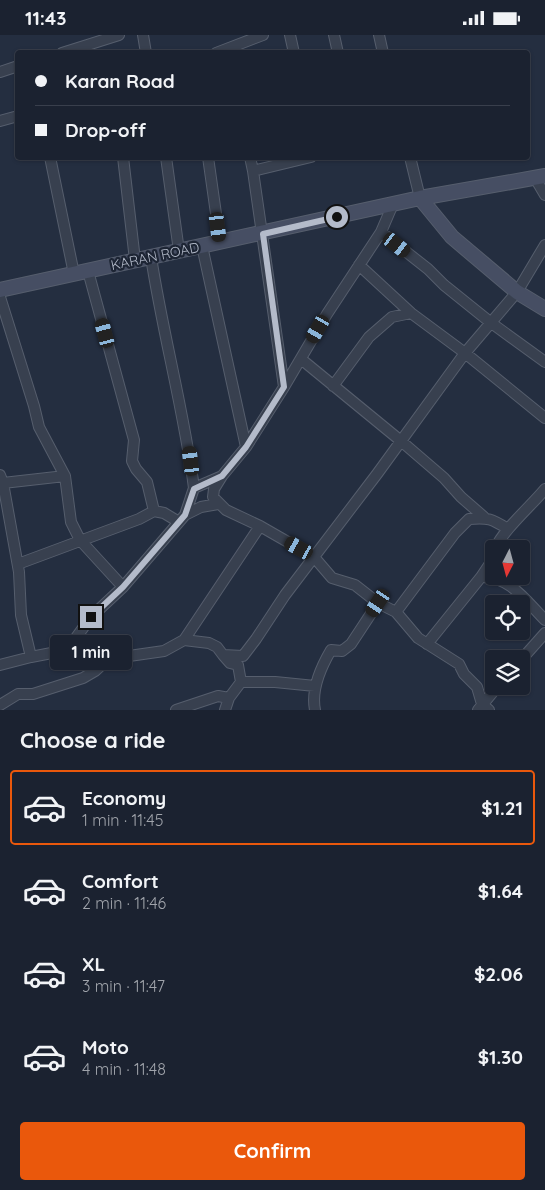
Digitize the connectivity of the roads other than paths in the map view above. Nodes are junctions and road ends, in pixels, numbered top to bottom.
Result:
1 (119, 35) edge
2 (143, 35) edge
3 (263, 35) edge
4 (290, 35) edge
5 (334, 35) edge
6 (379, 35) edge
7 (72, 50) edge
8 (146, 50) edge
9 (226, 50) edge
10 (293, 50) edge
11 (337, 50) edge
12 (382, 50) edge
13 (15, 67) edge
14 (0, 72) edge
15 (15, 116) edge
16 (0, 121) edge
17 (51, 160) edge
18 (122, 160) edge
19 (166, 160) edge
20 (208, 160) edge
21 (251, 160) edge
22 (299, 160) edge
23 (411, 160) edge
24 (253, 171) junction
25 (540, 177) edge
26 (545, 195) edge
27 (420, 198) junction
28 (393, 204) junction
29 (381, 233) junction
30 (263, 234) junction
31 (220, 242) junction
32 (545, 245) edge
33 (202, 246) junction
34 (179, 251) junction
35 (151, 257) junction
36 (135, 260) junction
37 (360, 265) junction
38 (88, 271) junction
39 (74, 274) junction
40 (0, 290) edge
41 (517, 292) junction
42 (0, 297) edge
43 (545, 309) edge
44 (411, 313) junction
45 (490, 322) junction
46 (465, 353) junction
47 (301, 359) junction
48 (545, 362) edge
49 (333, 386) junction
50 (284, 387) junction
51 (545, 418) edge
52 (401, 441) junction
53 (246, 447) junction
54 (65, 476) junction
55 (222, 476) junction
56 (2, 479) edge
57 (194, 489) junction
58 (545, 489) edge
59 (218, 503) junction
60 (154, 511) junction
61 (484, 517) junction
62 (182, 518) junction
63 (260, 526) junction
64 (508, 529) junction
65 (80, 540) junction
66 (501, 540) edge
67 (314, 557) junction
68 (18, 564) junction
69 (485, 571) edge
70 (481, 577) junction
71 (123, 587) junction
72 (378, 603) junction
73 (396, 612) junction
74 (545, 620) edge
75 (545, 633) edge
76 (184, 640) junction
77 (427, 644) junction
78 (66, 650) junction
79 (530, 650) edge
80 (223, 655) junction
81 (31, 657) junction
82 (108, 659) junction
83 (0, 665) edge
84 (241, 682) junction
85 (315, 687) junction
86 (492, 695) edge
87 (229, 698) junction
88 (0, 705) edge
89 (483, 708) edge
90 (176, 710) edge
91 (225, 710) edge
92 (315, 710) edge

1 - 7 street
2 - 8 street
3 - 9 street
4 - 10 street
5 - 11 street
6 - 12 street
13 - 14 street
15 - 16 street
17 - 39 street
18 - 36 street
19 - 34 street
20 - 31 street
21 - 24 street
22 - 24 street
23 - 27 street
24 - 30 street
25 - 26 street
25 - 27 street, KARAN ROAD
27 - 28 street, KARAN ROAD
27 - 41 street
28 - 29 street
28 - 30 street, KARAN ROAD
29 - 37 street
29 - 45 street
30 - 31 street, KARAN ROAD
30 - 50 street
31 - 33 street, KARAN ROAD
32 - 41 street
33 - 34 street, KARAN ROAD
33 - 53 street
34 - 35 street, KARAN ROAD
35 - 36 street, KARAN ROAD
35 - 57 street
36 - 38 street, KARAN ROAD
37 - 44 street
37 - 47 street
38 - 39 street, KARAN ROAD
38 - 60 street
39 - 40 street, KARAN ROAD
41 - 43 street
41 - 45 street
42 - 54 street
44 - 46 street
44 - 49 street
45 - 46 street
45 - 48 street
46 - 51 street
46 - 52 street
47 - 49 street
47 - 50 street
49 - 52 street
50 - 53 street
52 - 61 street
52 - 67 street
53 - 55 street
54 - 56 street
54 - 65 street
55 - 57 street
55 - 59 street
56 - 68 street
57 - 62 street
58 - 64 street
59 - 62 street
59 - 63 street
60 - 62 street
60 - 65 street
61 - 64 street
61 - 73 street
62 - 71 street
63 - 67 street
63 - 76 street
64 - 66 street
65 - 68 street
65 - 71 street
67 - 72 street
67 - 80 street
68 - 81 street
69 - 70 street
70 - 74 street
70 - 77 street
71 - 78 street
72 - 73 street
72 - 85 street
73 - 77 street
75 - 79 street
76 - 80 street
76 - 82 street
77 - 89 street
78 - 81 street
78 - 82 street
80 - 84 street
81 - 83 street
82 - 88 street
84 - 85 street
84 - 87 street
85 - 92 street
86 - 89 street
87 - 90 street
87 - 91 street

